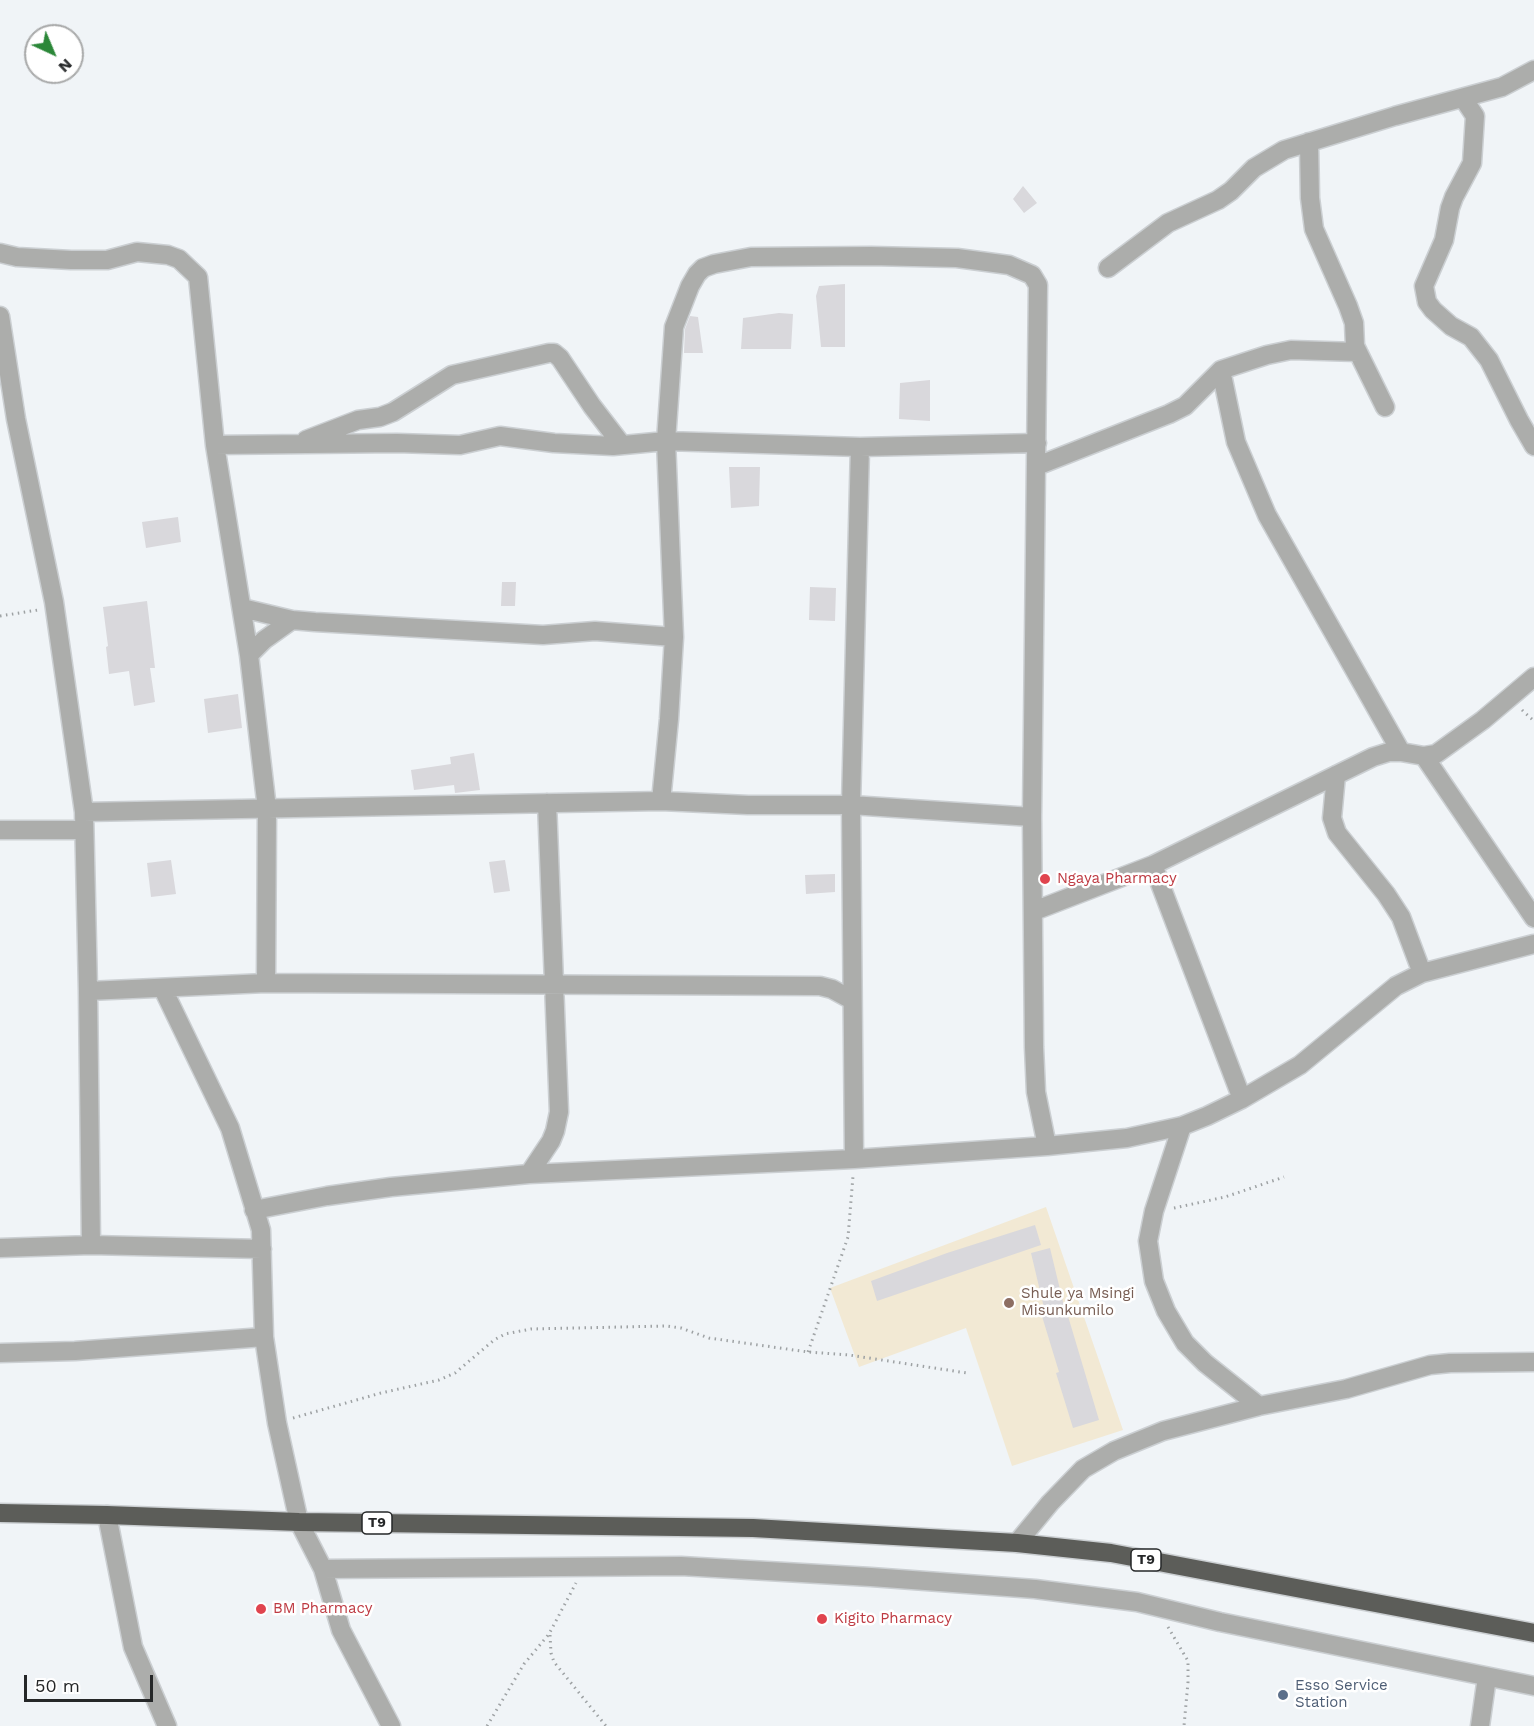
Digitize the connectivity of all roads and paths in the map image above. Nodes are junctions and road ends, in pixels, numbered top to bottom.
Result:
1 (1534, 70) edge
2 (1463, 98) junction
3 (1309, 142) junction
4 (0, 253) edge
5 (1108, 268) dead end
6 (0, 316) edge
7 (1358, 352) junction
8 (1221, 370) junction
9 (1385, 407) dead end
10 (1526, 419) edge
11 (666, 441) junction
12 (1037, 443) junction
13 (296, 444) junction
14 (214, 445) junction
15 (622, 445) junction
16 (1534, 446) edge
17 (860, 447) junction
18 (1037, 466) junction
19 (55, 608) junction
20 (242, 608) junction
21 (0, 616) edge
22 (292, 620) junction
23 (674, 637) junction
24 (249, 655) junction
25 (1534, 677) edge
26 (1401, 752) junction
27 (1424, 756) junction
28 (1336, 775) junction
29 (661, 801) junction
30 (547, 803) junction
31 (851, 805) junction
32 (267, 809) junction
33 (84, 812) junction
34 (1032, 817) junction
35 (0, 830) edge
36 (84, 830) junction
37 (1153, 865) junction
38 (1034, 911) junction
39 (1534, 918) edge
40 (1534, 944) edge
41 (853, 965) junction
42 (1422, 973) junction
43 (267, 983) junction
44 (555, 986) junction
45 (820, 986) junction
46 (163, 989) junction
47 (88, 991) junction
48 (852, 1000) junction
49 (1242, 1099) junction
50 (1182, 1126) junction
51 (1047, 1146) junction
52 (854, 1159) junction
53 (529, 1174) junction
54 (1284, 1177) dead end
55 (254, 1210) junction
56 (1154, 1211) junction
57 (91, 1245) junction
58 (0, 1248) edge
59 (262, 1249) junction
60 (264, 1337) junction
61 (808, 1352) junction
62 (0, 1353) edge
63 (1534, 1362) edge
64 (968, 1372) dead end
65 (1259, 1407) junction
66 (277, 1423) junction
67 (0, 1513) edge
68 (107, 1515) junction
69 (299, 1522) junction
70 (1017, 1543) junction
71 (587, 1566) junction
72 (323, 1569) junction
73 (1157, 1607) junction
74 (1534, 1633) edge
75 (549, 1634) junction
76 (1487, 1677) junction
77 (1534, 1686) edge
78 (167, 1726) edge
79 (392, 1726) edge
80 (487, 1726) edge
81 (606, 1726) edge
82 (1184, 1726) edge
83 (1480, 1726) edge

1 - 2 street
2 - 3 street
2 - 10 street
3 - 5 street
3 - 7 street
4 - 14 street
6 - 19 street
7 - 8 street
7 - 9 street
8 - 18 street
8 - 26 street
10 - 16 street
11 - 12 street
11 - 15 street
11 - 17 street
11 - 23 street
12 - 17 street
12 - 18 street
13 - 14 street
13 - 15 street
13 - 15 street
14 - 20 street
17 - 31 street
18 - 34 street
19 - 21 path
19 - 33 street
20 - 22 street
20 - 24 street
22 - 23 street
22 - 24 street
23 - 29 street
24 - 32 street
25 - 27 street
26 - 27 street
26 - 28 street
27 - 39 street
28 - 37 street
28 - 42 street
29 - 30 street
29 - 31 street
30 - 32 street
30 - 44 street
31 - 34 street
31 - 41 street
32 - 33 street
32 - 43 street
33 - 36 street
34 - 38 street
35 - 36 street
36 - 47 street
37 - 38 street
37 - 49 street
38 - 51 street
40 - 42 street
41 - 45 street
41 - 48 street
42 - 49 street
43 - 44 street
43 - 46 street
44 - 45 street
44 - 53 street
45 - 48 street
46 - 47 street
46 - 55 street
47 - 57 street
48 - 52 street
49 - 50 street
50 - 51 street
50 - 56 street
51 - 52 street
52 - 53 street
52 - 61 path
53 - 55 street
54 - 56 path
55 - 59 street
56 - 65 street
57 - 58 street
57 - 59 street
59 - 60 street
60 - 62 street
60 - 66 street
61 - 64 path
61 - 66 path
63 - 65 street
65 - 70 street
66 - 69 street
67 - 68 highway, T9
68 - 69 highway, T9
68 - 78 street
69 - 70 highway, T9
69 - 72 street
70 - 74 highway, T9
71 - 72 street
71 - 73 street
71 - 75 path
72 - 79 street
73 - 76 street
73 - 82 path
75 - 80 path
75 - 81 path
76 - 77 street
76 - 83 street

